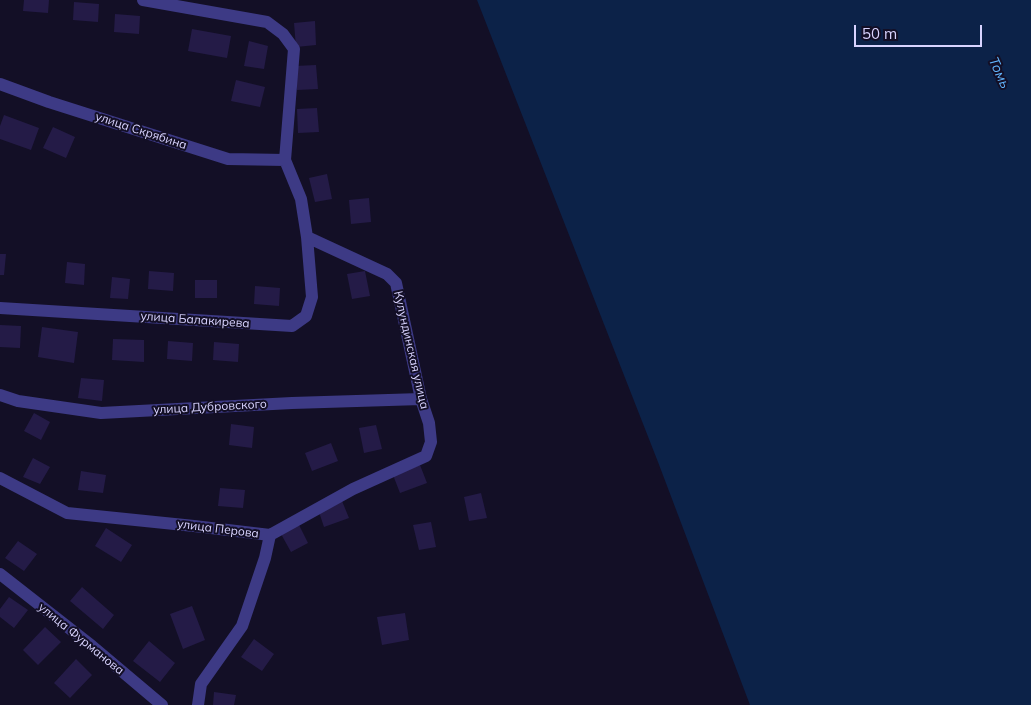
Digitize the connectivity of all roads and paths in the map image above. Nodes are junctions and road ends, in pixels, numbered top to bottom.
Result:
1 (143, 0) edge
2 (0, 84) edge
3 (285, 160) junction
4 (307, 237) junction
5 (0, 308) edge
6 (0, 395) edge
7 (421, 399) junction
8 (426, 456) joint
9 (0, 478) edge
10 (270, 535) junction
11 (0, 574) edge
12 (162, 705) edge
13 (198, 705) edge

1 - 3 street
2 - 3 street, улица Скрябина
3 - 4 street, улица Балакирева
4 - 5 street, улица Балакирева
4 - 7 street, Кулундинская улица
6 - 7 street, улица Дубровского
7 - 8 street, Кулундинская улица
8 - 10 street, улица Перова
9 - 10 street, улица Перова
10 - 13 street
11 - 12 street, улица Фурманова

